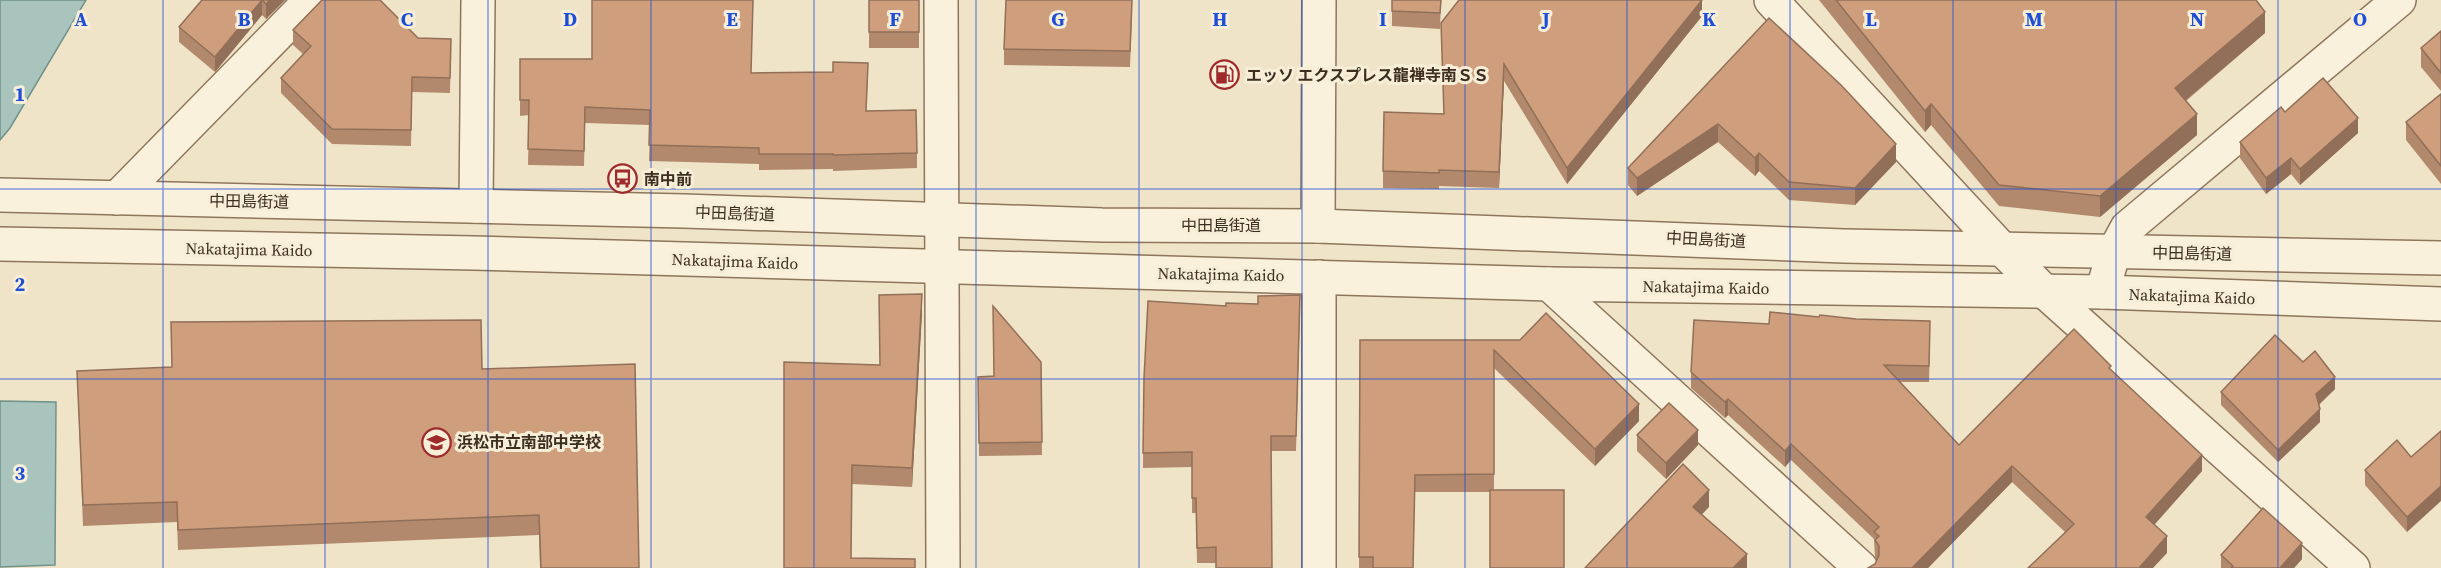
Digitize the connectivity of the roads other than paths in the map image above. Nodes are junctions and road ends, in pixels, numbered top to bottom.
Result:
1 (311, 0) edge
2 (477, 0) edge
3 (941, 0) edge
4 (1319, 0) edge
5 (1771, 0) edge
6 (2399, 0) edge
7 (5, 196) edge
8 (117, 198) junction
9 (476, 206) junction
10 (944, 220) junction
11 (1318, 226) junction
12 (0, 244) edge
13 (2001, 248) junction
14 (2114, 252) junction
15 (2441, 258) edge
16 (943, 267) junction
17 (1319, 277) junction
18 (1549, 284) junction
19 (2044, 291) junction
20 (2102, 292) junction
21 (2441, 304) edge
22 (943, 568) edge
23 (1319, 568) edge
24 (1861, 568) edge
25 (2353, 568) edge

1 - 8 street
2 - 9 street
3 - 10 street
4 - 11 street
5 - 13 street
6 - 14 street
7 - 8 street, 中田島街道
8 - 9 street, 中田島街道
9 - 10 street, 中田島街道
10 - 11 street, 中田島街道
10 - 16 street
11 - 13 street, 中田島街道
12 - 16 street, Nakatajima Kaido
13 - 14 street, 中田島街道
13 - 19 street
14 - 15 street, 中田島街道
14 - 20 street
16 - 17 street, Nakatajima Kaido
16 - 22 street
17 - 18 street, Nakatajima Kaido
17 - 23 street
18 - 19 street, Nakatajima Kaido
18 - 24 street
19 - 20 street, Nakatajima Kaido
19 - 25 street
20 - 21 street, Nakatajima Kaido

